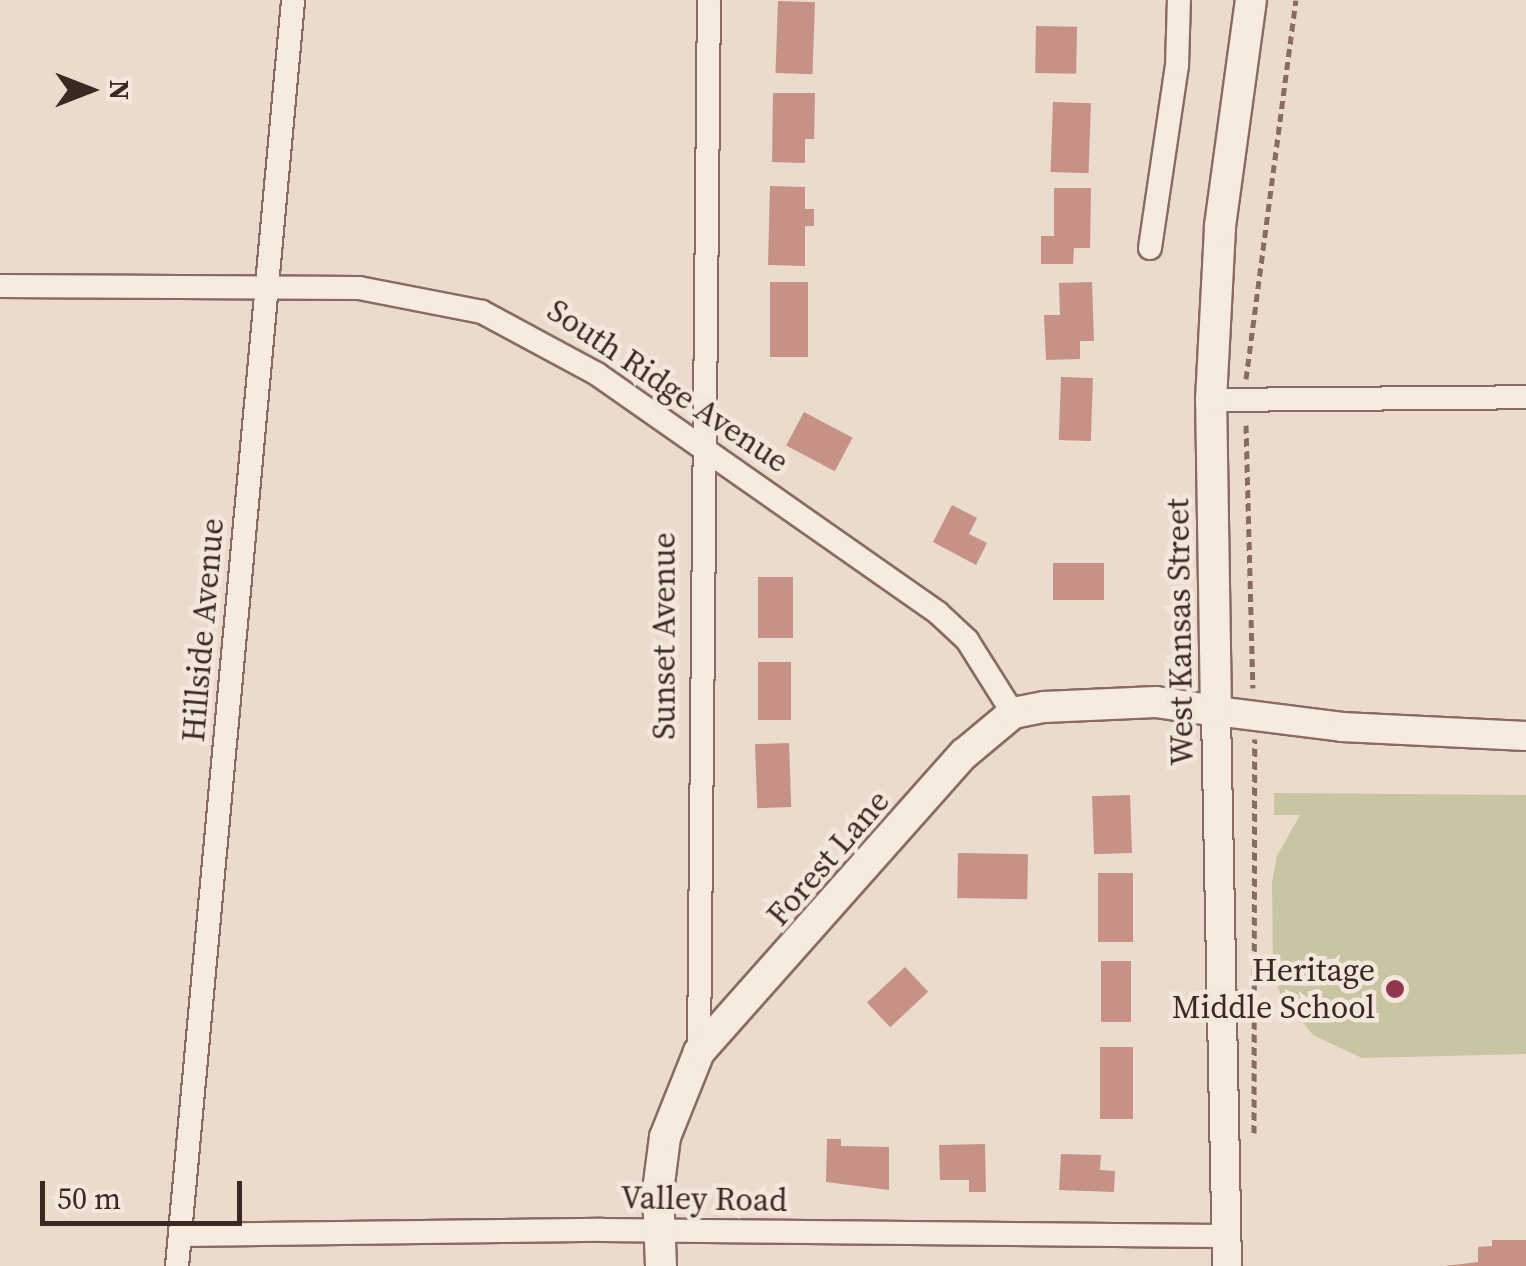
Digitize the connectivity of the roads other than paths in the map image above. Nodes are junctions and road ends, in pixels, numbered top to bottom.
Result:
1 (292, 0) edge
2 (709, 0) edge
3 (1179, 0) edge
4 (1251, 0) edge
5 (1150, 248) dead end
6 (0, 286) edge
7 (266, 288) junction
8 (1526, 397) edge
9 (1211, 400) junction
10 (700, 447) junction
11 (1216, 710) junction
12 (1013, 713) junction
13 (1526, 736) edge
14 (700, 1052) junction
15 (659, 1230) junction
16 (181, 1234) junction
17 (1226, 1236) junction
18 (177, 1266) edge
19 (661, 1266) edge
20 (1226, 1266) edge

1 - 7 street, Hillside Avenue
2 - 10 street, Sunset Avenue
3 - 5 street
4 - 9 main road, West Kansas Street
6 - 7 street, South Ridge Avenue
7 - 10 street, South Ridge Avenue
7 - 16 street, Hillside Avenue
8 - 9 street
9 - 11 main road, West Kansas Street
10 - 12 street, South Ridge Avenue
10 - 14 street, Sunset Avenue
11 - 12 main road
11 - 13 street
11 - 17 street, West Kansas Street
12 - 14 main road, Forest Lane
14 - 15 main road, Sunset Avenue
15 - 16 street, Valley Road
15 - 17 street, Valley Road
15 - 19 main road, Sunset Avenue
16 - 18 street, Hillside Avenue
17 - 20 street, West Kansas Street

